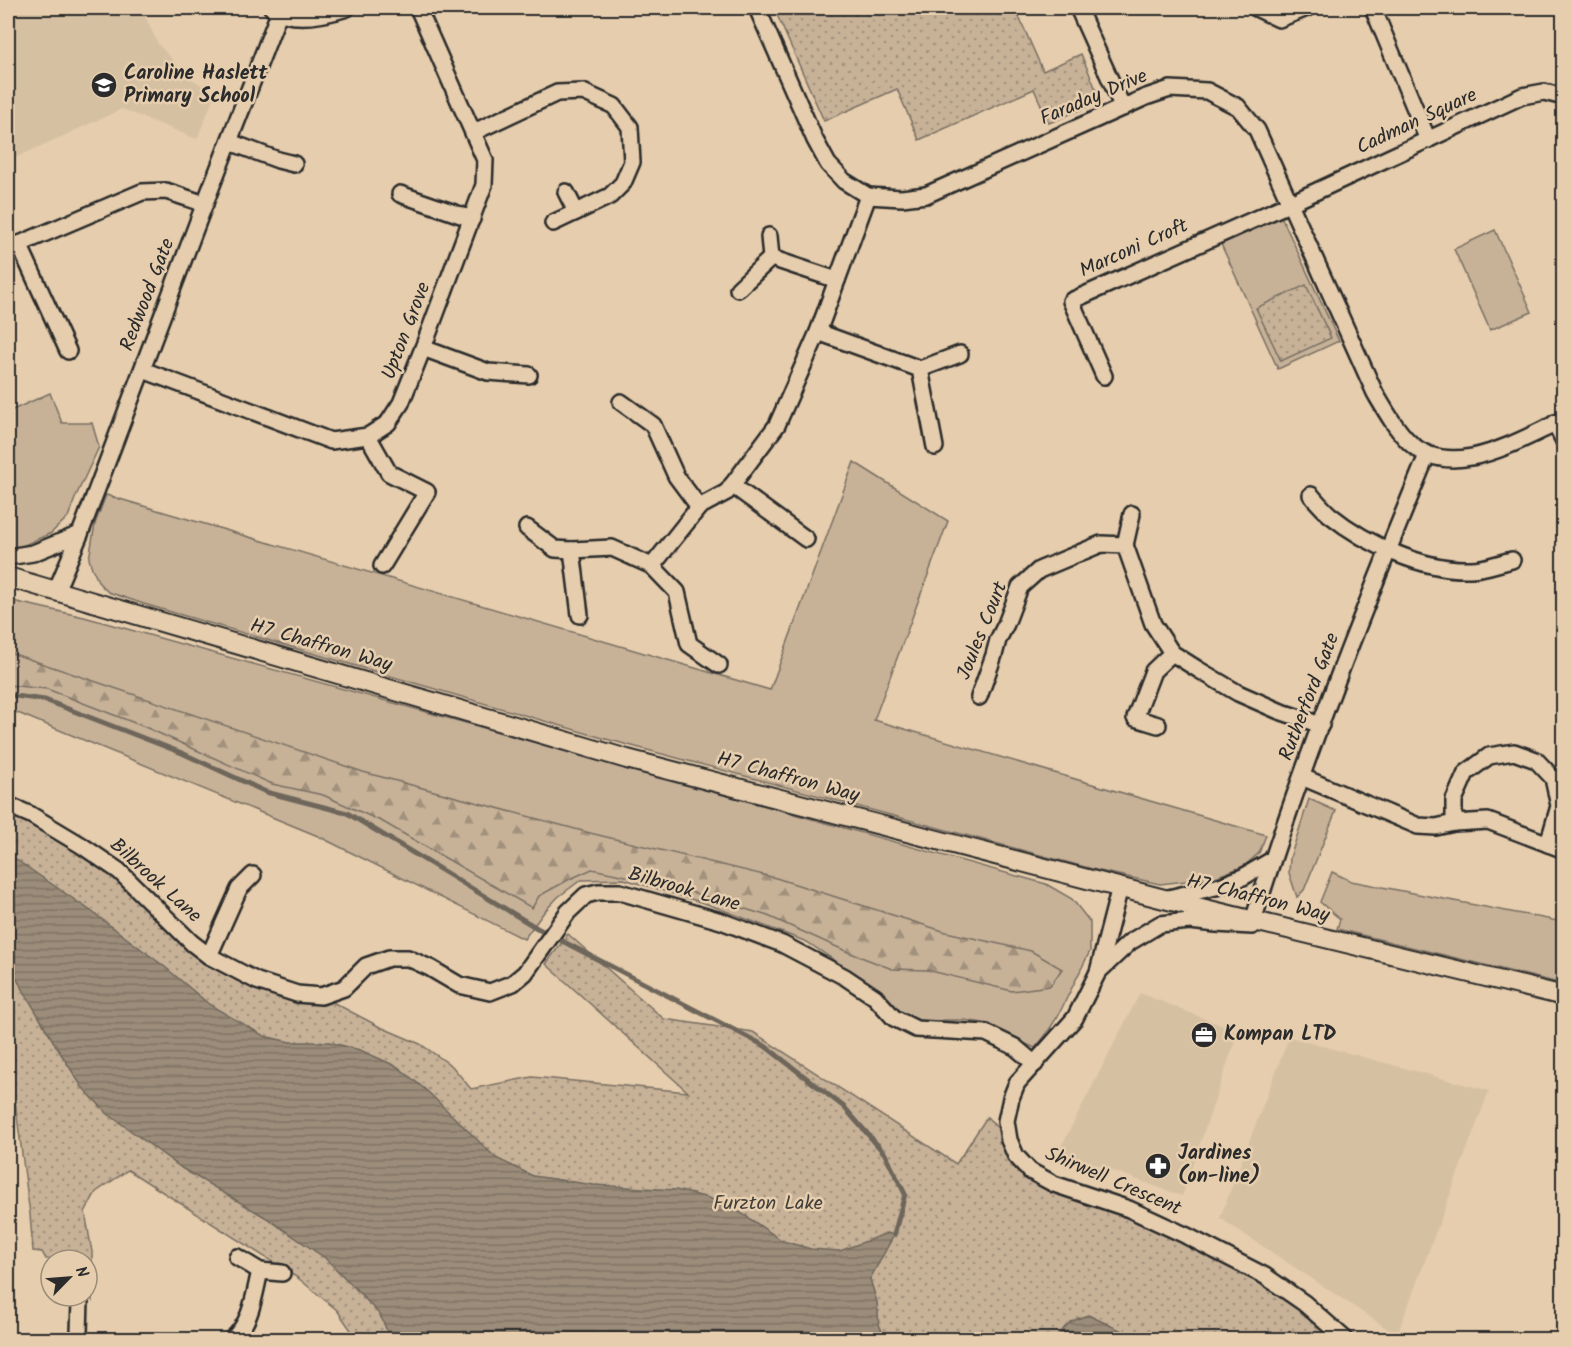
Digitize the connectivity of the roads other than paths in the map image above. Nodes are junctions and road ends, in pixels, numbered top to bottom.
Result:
1 (347, 8) edge
2 (418, 8) edge
3 (757, 8) edge
4 (1078, 8) edge
5 (1256, 8) edge
6 (1307, 8) edge
7 (1373, 8) edge
8 (275, 10) edge
9 (1563, 96) edge
10 (1123, 108) junction
11 (474, 132) junction
12 (1428, 140) junction
13 (230, 142) junction
14 (294, 164) dead end
15 (566, 192) dead end
16 (400, 194) dead end
17 (868, 196) junction
18 (205, 204) junction
19 (1291, 204) junction
20 (576, 212) junction
21 (472, 219) junction
22 (553, 223) dead end
23 (769, 236) dead end
24 (13, 246) edge
25 (771, 258) junction
26 (837, 280) junction
27 (738, 290) dead end
28 (818, 332) junction
29 (423, 348) junction
30 (68, 351) dead end
31 (960, 354) dead end
32 (921, 369) junction
33 (142, 370) junction
34 (529, 375) dead end
35 (1104, 376) dead end
36 (621, 402) dead end
37 (1559, 421) edge
38 (368, 436) junction
39 (1563, 441) edge
40 (935, 447) dead end
41 (1427, 455) junction
42 (732, 485) junction
43 (1311, 495) dead end
44 (699, 507) junction
45 (1132, 514) dead end
46 (527, 528) dead end
47 (80, 534) junction
48 (806, 538) dead end
49 (1125, 545) junction
50 (572, 550) junction
51 (1388, 550) junction
52 (8, 557) edge
53 (1512, 560) dead end
54 (382, 566) dead end
55 (652, 566) junction
56 (8, 577) edge
57 (8, 586) edge
58 (47, 589) junction
59 (580, 615) dead end
60 (1172, 653) junction
61 (719, 665) dead end
62 (979, 697) dead end
63 (1158, 725) dead end
64 (1321, 725) junction
65 (1302, 777) junction
66 (8, 805) edge
67 (1454, 823) junction
68 (1548, 844) junction
69 (1563, 850) edge
70 (1272, 860) junction
71 (253, 875) dead end
72 (1120, 887) junction
73 (1164, 899) junction
74 (1253, 921) junction
75 (1274, 927) junction
76 (209, 956) junction
77 (1098, 972) junction
78 (1563, 996) edge
79 (1035, 1064) junction
80 (237, 1257) dead end
81 (260, 1271) junction
82 (282, 1273) dead end
83 (80, 1308) edge
84 (76, 1340) edge
85 (231, 1340) edge
86 (1346, 1340) edge

1 - 8 street
2 - 11 street, Upton Grove
3 - 17 street, Faraday Drive
4 - 10 street
5 - 6 street
7 - 12 street
8 - 13 street, Redwood Gate
9 - 12 street, Cadman Square
10 - 17 street, Faraday Drive
10 - 19 street, Faraday Drive
11 - 20 street
11 - 21 street, Upton Grove
12 - 19 street, Cadman Square
13 - 14 street
13 - 18 street, Redwood Gate
15 - 20 street
16 - 21 street
17 - 26 street
18 - 24 street
18 - 33 street, Redwood Gate
19 - 35 street, Marconi Croft
19 - 41 street, Faraday Drive
20 - 22 street
21 - 29 street, Upton Grove
23 - 25 street
24 - 30 street
25 - 26 street
25 - 27 street
26 - 28 street
28 - 32 street
28 - 42 street
29 - 34 street
29 - 38 street, Upton Grove
31 - 32 street
32 - 40 street
33 - 38 street, Upton Grove
33 - 47 street, Redwood Gate
36 - 44 street
37 - 39 street
37 - 41 street, Faraday Drive
38 - 54 street
41 - 51 street, Rutherford Gate
42 - 44 street
42 - 48 street
43 - 51 street
44 - 55 street
45 - 49 street
46 - 50 street
47 - 52 street
47 - 58 street, Redwood Gate
49 - 60 street
49 - 62 street, Joules Court
50 - 55 street
50 - 59 street
51 - 53 street
51 - 64 street, Rutherford Gate
55 - 61 street
56 - 58 street, H7 Chaffron Way
57 - 58 street
58 - 72 street, H7 Chaffron Way
60 - 63 street
60 - 64 street
64 - 65 street, Rutherford Gate
65 - 67 street
65 - 70 street, Rutherford Gate
66 - 76 street, Bilbrook Lane
67 - 68 street
67 - 68 street
68 - 69 street
70 - 73 street
70 - 74 street, Rutherford Gate
71 - 76 street, Bilbrook Lane
72 - 73 street, H7 Chaffron Way
72 - 77 street, Shirwell Crescent
73 - 74 street, H7 Chaffron Way
74 - 75 street, H7 Chaffron Way
75 - 77 street, Shirwell Crescent
75 - 78 street, H7 Chaffron Way
76 - 79 street, Bilbrook Lane
77 - 79 street, Shirwell Crescent
79 - 86 street, Shirwell Crescent
80 - 81 street
81 - 82 street
81 - 85 street
83 - 84 street

